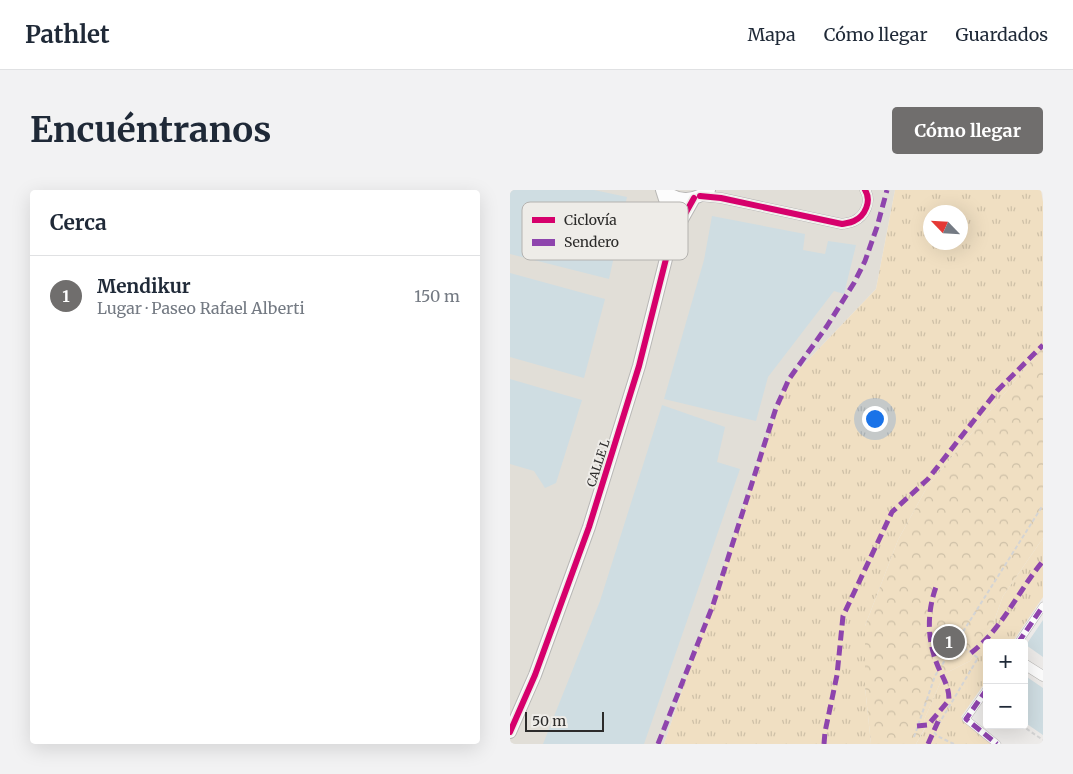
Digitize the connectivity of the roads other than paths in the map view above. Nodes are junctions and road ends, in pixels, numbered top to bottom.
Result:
1 (663, 190) edge
2 (865, 190) edge
3 (701, 195) edge
4 (667, 202) edge
5 (688, 214) edge
6 (666, 260) edge
7 (1043, 606) edge
8 (1021, 639) edge
9 (1028, 667) edge
10 (1043, 676) edge
11 (983, 695) edge
12 (510, 732) edge
13 (997, 744) edge

1 - 3 street
1 - 4 street, CALLE L
2 - 3 street
3 - 5 street, CALLE L
6 - 12 street, CALLE L
7 - 8 street
9 - 10 street
11 - 13 street

